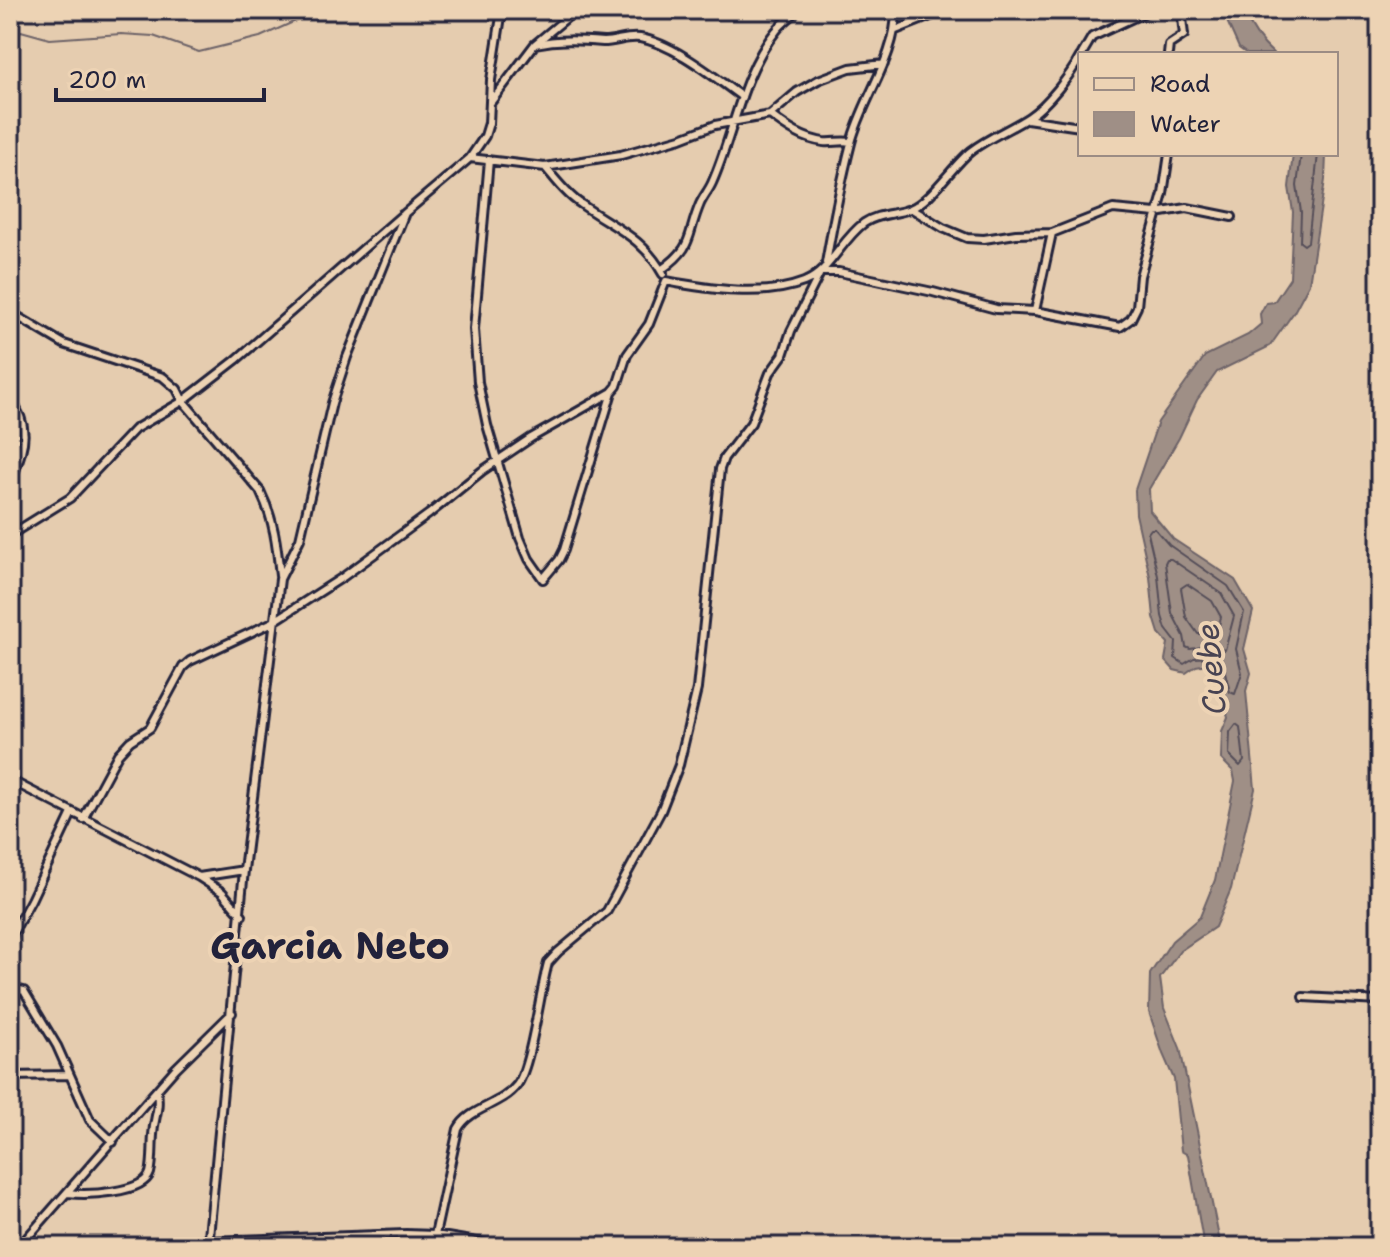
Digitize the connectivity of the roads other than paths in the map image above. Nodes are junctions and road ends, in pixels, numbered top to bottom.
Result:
1 (502, 10) edge
2 (576, 10) edge
3 (798, 10) edge
4 (896, 10) edge
5 (946, 10) edge
6 (1150, 10) edge
7 (1181, 10) edge
8 (896, 30) junction
9 (535, 44) junction
10 (1083, 52) edge
11 (1168, 52) edge
12 (1078, 62) edge
13 (884, 64) junction
14 (742, 97) junction
15 (491, 102) junction
16 (770, 115) junction
17 (1027, 119) junction
18 (733, 122) junction
19 (1078, 127) edge
20 (851, 142) junction
21 (1169, 156) edge
22 (470, 158) junction
23 (489, 160) junction
24 (545, 167) junction
25 (912, 209) junction
26 (405, 213) junction
27 (1156, 213) junction
28 (1232, 217) dead end
29 (1052, 233) junction
30 (826, 263) junction
31 (661, 270) junction
32 (821, 273) junction
33 (666, 281) junction
34 (1035, 311) junction
35 (10, 312) edge
36 (612, 392) junction
37 (10, 399) edge
38 (183, 401) junction
39 (498, 460) junction
40 (10, 486) edge
41 (10, 535) edge
42 (280, 579) junction
43 (273, 622) junction
44 (10, 780) edge
45 (72, 813) junction
46 (83, 819) junction
47 (244, 870) junction
48 (199, 877) junction
49 (242, 915) junction
50 (10, 956) edge
51 (10, 969) edge
52 (11, 989) edge
53 (1303, 997) dead end
54 (1380, 1001) edge
55 (232, 1013) junction
56 (68, 1075) junction
57 (10, 1076) edge
58 (157, 1091) junction
59 (10, 1130) edge
60 (113, 1142) junction
61 (10, 1166) edge
62 (68, 1193) junction
63 (435, 1235) junction
64 (208, 1243) edge
65 (12, 1247) edge
66 (19, 1247) edge
67 (45, 1247) edge
68 (507, 1247) edge

1 - 15 street
2 - 9 street
3 - 14 street
4 - 8 street
5 - 8 street
6 - 10 street
7 - 11 street
8 - 13 street
9 - 14 street
9 - 15 street
12 - 17 street
13 - 16 street
13 - 20 street
14 - 18 street
15 - 22 street
16 - 18 street
16 - 20 street
17 - 19 street
17 - 25 street
18 - 24 street
18 - 31 street
20 - 30 street
21 - 27 street
22 - 23 street
22 - 26 street
23 - 24 street
23 - 39 street
24 - 31 street
25 - 29 street
25 - 30 street
26 - 38 street
26 - 42 street
27 - 28 street
27 - 29 street
27 - 34 street
29 - 34 street
30 - 32 street
31 - 33 street
32 - 33 street
32 - 34 street
32 - 63 street
33 - 36 street
35 - 38 street
36 - 39 street
36 - 39 street
37 - 40 street
38 - 41 street
38 - 42 street
39 - 43 street
42 - 43 street
43 - 46 street
43 - 47 street
44 - 45 street
45 - 46 street
45 - 50 street
46 - 48 street
47 - 48 street
47 - 49 street
48 - 49 street
49 - 55 street
51 - 52 street
52 - 56 street
53 - 54 street
55 - 58 street
55 - 64 street
56 - 57 street
56 - 60 street
58 - 60 street
58 - 62 street
59 - 61 street
60 - 62 street
61 - 65 street
62 - 66 street
63 - 64 street
63 - 68 street
64 - 67 street

